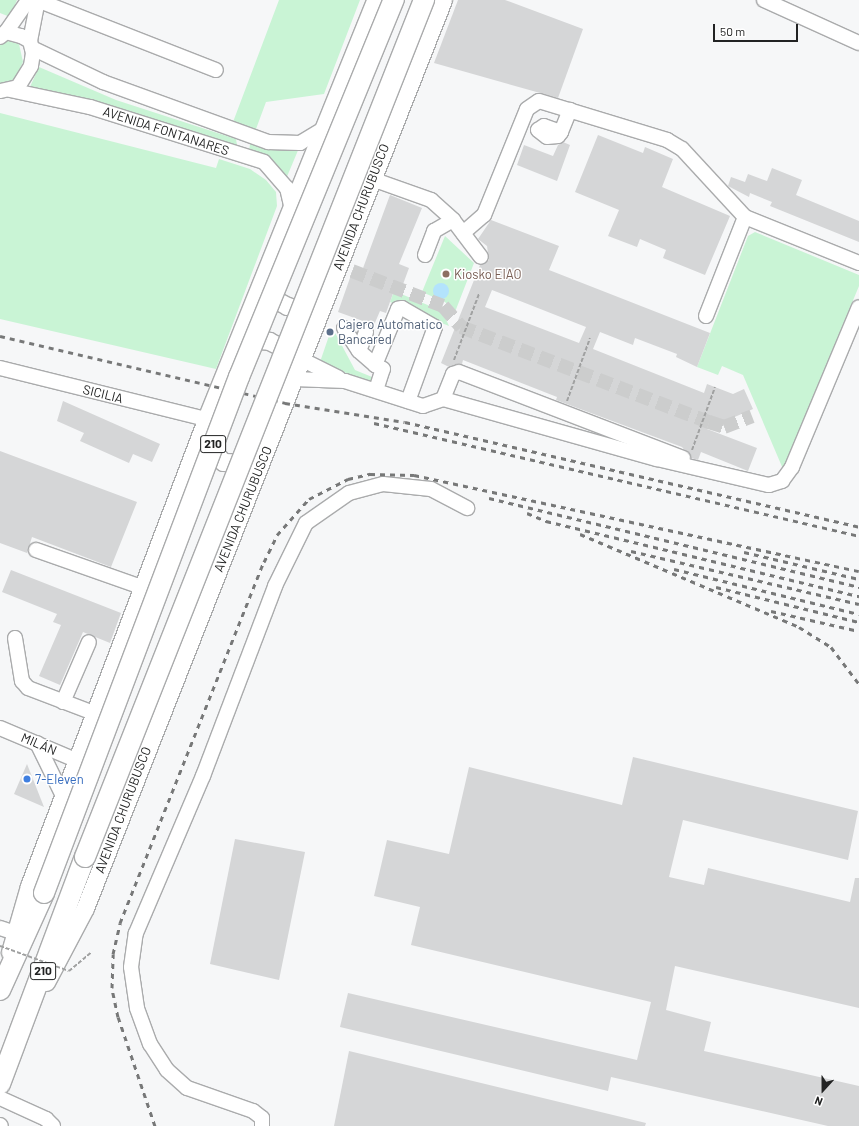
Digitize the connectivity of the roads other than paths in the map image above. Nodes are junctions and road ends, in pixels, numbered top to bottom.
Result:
1 (28, 0) edge
2 (38, 0) edge
3 (375, 0) edge
4 (394, 0) edge
5 (424, 0) edge
6 (442, 0) edge
7 (764, 0) edge
8 (3, 35) edge
9 (859, 43) edge
10 (31, 45) junction
11 (216, 70) dead end
12 (5, 90) edge
13 (570, 110) junction
14 (326, 128) junction
15 (561, 132) dead end
16 (249, 137) junction
17 (242, 155) junction
18 (372, 179) junction
19 (292, 210) junction
20 (744, 217) junction
21 (453, 220) junction
22 (463, 233) junction
23 (425, 255) dead end
24 (481, 257) dead end
25 (859, 263) edge
26 (264, 278) junction
27 (325, 298) junction
28 (859, 307) edge
29 (706, 316) dead end
30 (344, 328) dead end
31 (366, 332) dead end
32 (238, 340) junction
33 (359, 351) junction
34 (301, 359) junction
35 (375, 365) junction
36 (0, 368) edge
37 (294, 378) junction
38 (345, 381) junction
39 (376, 390) junction
40 (443, 399) junction
41 (408, 401) junction
42 (560, 410) junction
43 (204, 425) junction
44 (549, 429) junction
45 (266, 454) junction
46 (725, 473) junction
47 (467, 508) dead end
48 (36, 550) dead end
49 (144, 588) junction
50 (15, 638) dead end
51 (89, 642) dead end
52 (63, 702) junction
53 (96, 714) junction
54 (0, 728) edge
55 (37, 743) junction
56 (78, 761) junction
57 (64, 798) junction
58 (8, 930) edge
59 (0, 986) edge
60 (0, 990) edge
61 (30, 1012) junction
62 (0, 1084) edge
63 (0, 1098) edge
64 (54, 1126) edge
65 (262, 1126) edge

1 - 8 street
2 - 10 street
2 - 11 street
3 - 14 main road
4 - 60 highway, 210, bridge
5 - 61 highway, AVENIDA CHURUBUSCO / 210, bridge
6 - 18 main road, AVENIDA CHURUBUSCO
7 - 9 street
8 - 10 street, AVENIDA FONTANARES
10 - 12 street
10 - 16 street, AVENIDA FONTANARES
12 - 17 street, AVENIDA FONTANARES
13 - 15 street
13 - 20 street
13 - 22 street
14 - 16 street, AVENIDA FONTANARES
14 - 19 main road
16 - 17 street
17 - 19 street, AVENIDA FONTANARES
18 - 21 street
18 - 27 main road, AVENIDA CHURUBUSCO
19 - 26 main road
20 - 25 street
20 - 29 street
21 - 22 street
21 - 23 street
22 - 24 street
26 - 27 main road
26 - 32 main road
27 - 34 main road, AVENIDA CHURUBUSCO
28 - 46 street
30 - 33 street
31 - 33 street
32 - 34 main road
32 - 43 main road
33 - 35 street
34 - 37 main road, AVENIDA CHURUBUSCO
34 - 38 street
35 - 39 street
35 - 41 street
36 - 43 street, SICILIA
37 - 38 street
37 - 45 main road, AVENIDA CHURUBUSCO
38 - 39 street
39 - 41 street
40 - 41 street
40 - 42 street
40 - 44 street
42 - 44 street
42 - 46 street
43 - 45 main road
43 - 49 main road
44 - 46 street
45 - 61 main road, AVENIDA CHURUBUSCO
47 - 65 street
48 - 49 street
49 - 53 main road
50 - 52 street
51 - 52 street
52 - 53 street
53 - 56 main road
54 - 55 street, MILÁN
55 - 56 street, MILÁN
55 - 57 street
56 - 57 main road
57 - 58 main road
58 - 59 main road
61 - 62 highway, AVENIDA CHURUBUSCO / 210
63 - 64 street

